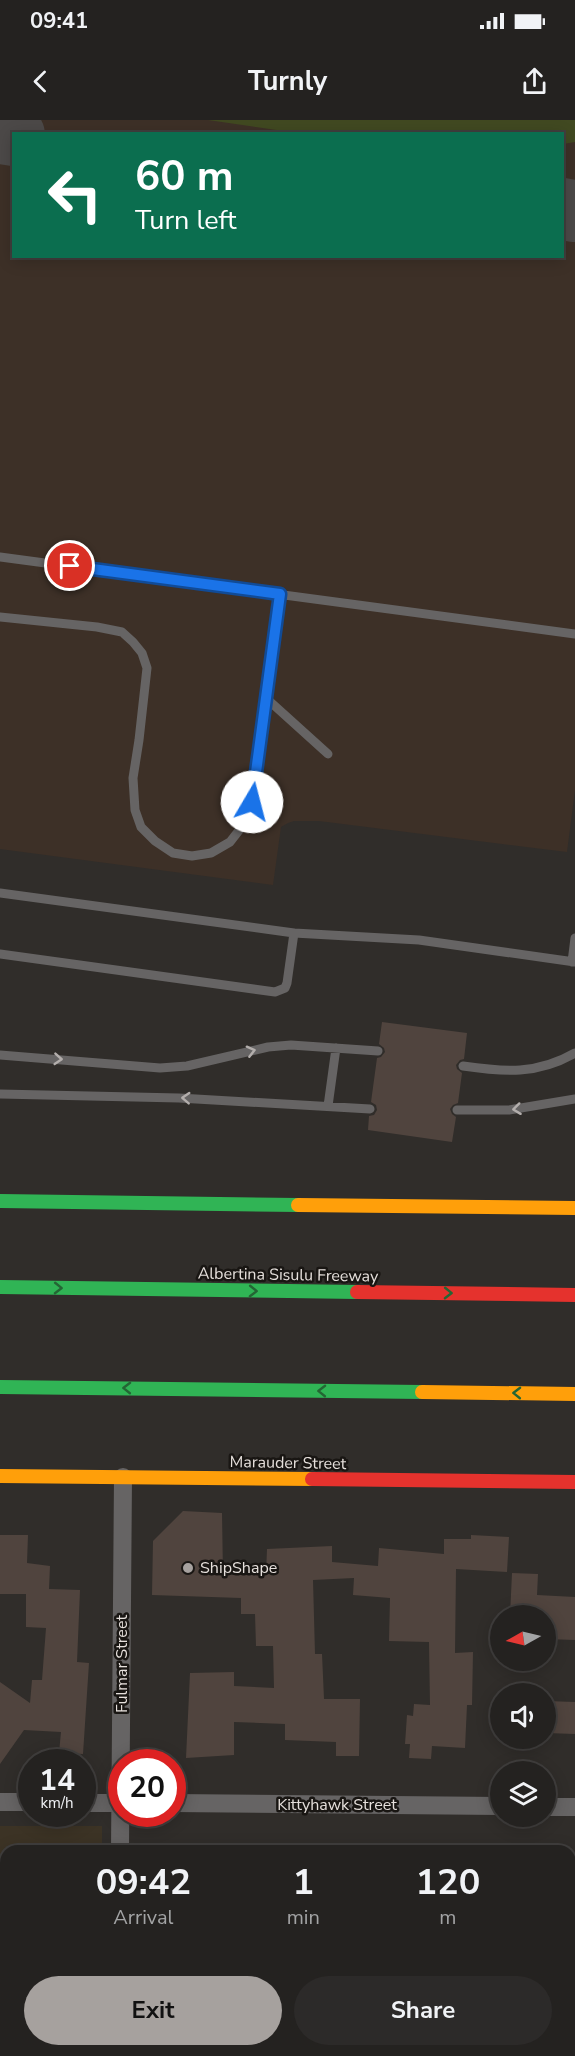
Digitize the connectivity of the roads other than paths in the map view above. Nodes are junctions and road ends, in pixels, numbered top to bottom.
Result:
1 (0, 557) edge
2 (280, 594) junction
3 (0, 617) edge
4 (575, 633) edge
5 (266, 698) junction
6 (328, 754) dead end
7 (0, 893) edge
8 (294, 933) junction
9 (575, 938) edge
10 (0, 954) edge
11 (573, 962) edge
12 (336, 1048) junction
13 (378, 1051) dead end
14 (575, 1053) edge
15 (0, 1055) edge
16 (463, 1066) dead end
17 (0, 1094) edge
18 (575, 1100) edge
19 (328, 1106) junction
20 (370, 1109) dead end
21 (457, 1110) dead end
22 (0, 1201) edge
23 (575, 1208) edge
24 (0, 1287) edge
25 (575, 1295) edge
26 (0, 1387) edge
27 (575, 1394) edge
28 (0, 1476) edge
29 (123, 1478) junction
30 (575, 1482) edge
31 (121, 1749) edge
32 (0, 1802) edge
33 (18, 1802) edge
34 (186, 1803) edge
35 (490, 1806) edge
36 (556, 1807) edge
37 (575, 1807) edge
38 (120, 1827) edge
39 (120, 1845) edge

1 - 2 lane
2 - 4 lane
2 - 5 lane
3 - 5 lane
5 - 6 lane
7 - 8 lane
8 - 10 lane
8 - 11 lane
9 - 11 lane
12 - 13 lane
15 -> 12 lane
12 - 19 lane
14 - 16 lane
19 -> 17 lane
18 -> 21 lane
19 - 20 lane
22 - 23 main road
24 -> 25 main road, Albertina Sisulu Freeway
27 -> 26 main road
28 - 29 main road, Marauder Street
29 - 30 main road, Marauder Street
29 - 31 street, Fulmar Street
32 - 33 street
34 - 35 street, Kittyhawk Street
36 - 37 street
38 - 39 street, Fulmar Street

